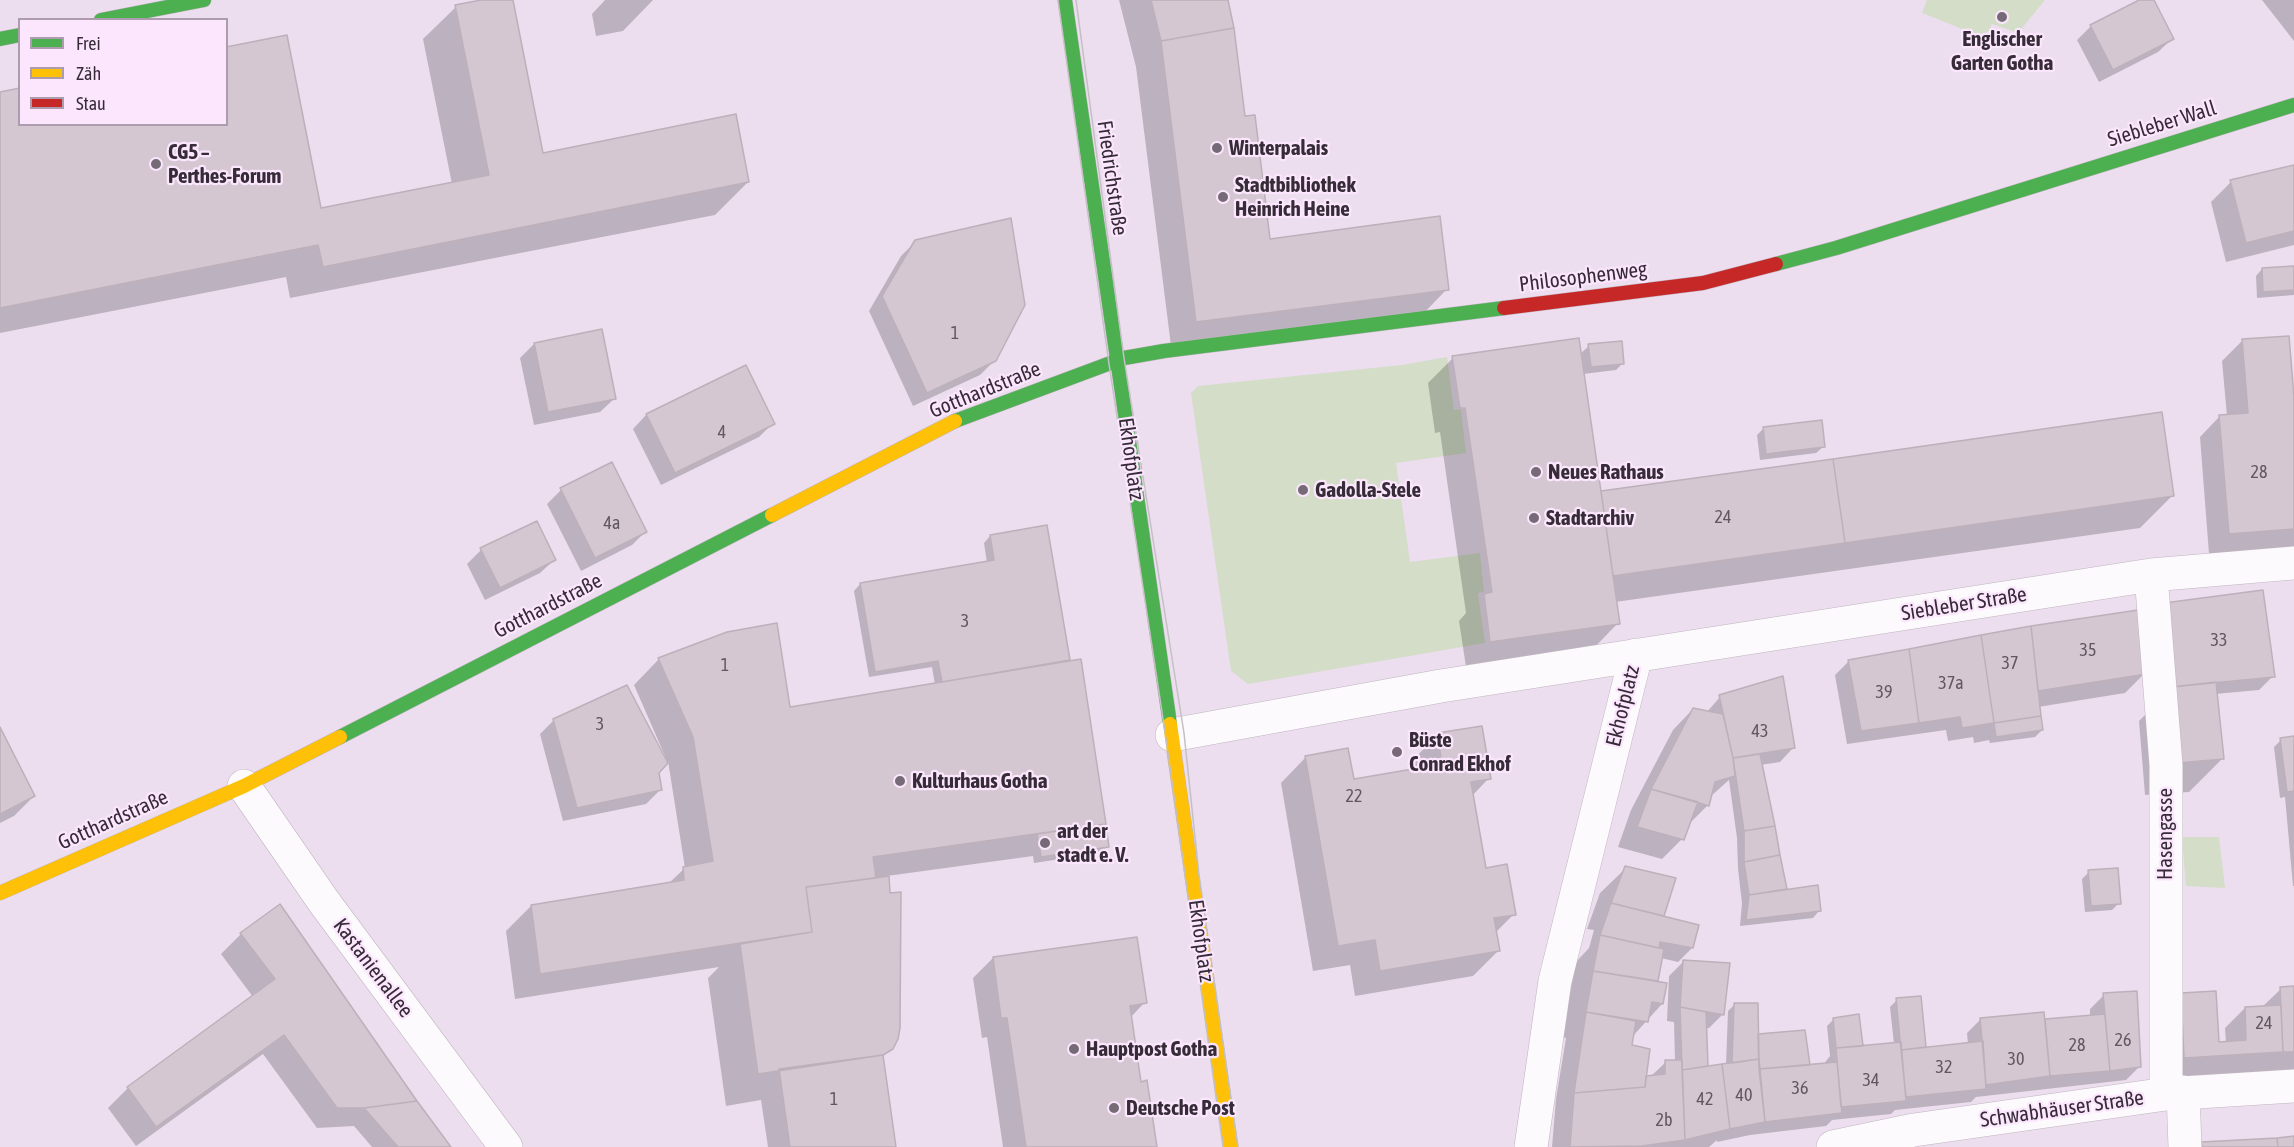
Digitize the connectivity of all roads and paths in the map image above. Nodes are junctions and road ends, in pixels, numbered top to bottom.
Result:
1 (204, 0) edge
2 (1065, 0) edge
3 (111, 18) edge
4 (18, 35) edge
5 (0, 39) edge
6 (2294, 105) edge
7 (2043, 183) joint
8 (1117, 361) junction
9 (2294, 563) edge
10 (2151, 575) junction
11 (1636, 655) junction
12 (1172, 735) junction
13 (244, 786) junction
14 (0, 893) edge
15 (2294, 1086) edge
16 (2175, 1093) junction
17 (506, 1147) edge
18 (1231, 1147) edge
19 (1531, 1147) edge
20 (1833, 1147) edge
21 (2185, 1147) edge

1 - 3 street
2 - 8 street, Friedrichstraße
4 - 5 street
6 - 7 street, Siebleber Wall
7 - 8 street, Philosophenweg
8 - 12 street, Ekhofplatz
8 - 13 street, Gotthardstraße
9 - 10 street, Siebleber Straße
10 - 11 street, Siebleber Straße
10 - 16 street, Hasengasse
11 - 12 street, Ekhofplatz
11 - 19 street, Ekhofplatz
12 - 18 street, Ekhofplatz
13 - 14 street, Gotthardstraße
13 - 17 street, Kastanienallee
15 - 16 street, Schwabhäuser Straße
16 - 20 street, Schwabhäuser Straße
16 - 21 street, Hasengasse

